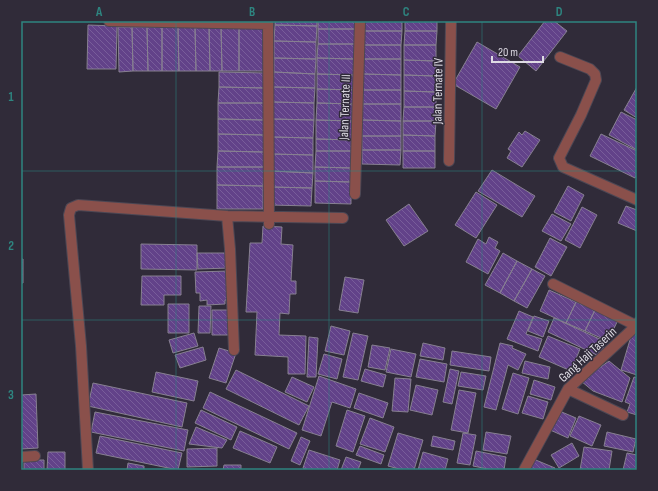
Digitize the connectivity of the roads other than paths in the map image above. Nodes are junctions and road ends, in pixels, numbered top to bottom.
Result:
1 (109, 21) edge
2 (360, 21) edge
3 (451, 21) edge
4 (268, 22) edge
5 (560, 57) dead end
6 (448, 161) dead end
7 (355, 194) dead end
8 (637, 200) edge
9 (227, 216) junction
10 (343, 218) dead end
11 (269, 220) junction
12 (553, 284) dead end
13 (637, 325) edge
14 (234, 350) dead end
15 (568, 389) junction
16 (623, 415) dead end
17 (35, 456) dead end
18 (21, 457) edge
19 (88, 470) edge
20 (524, 470) edge

1 - 4 street
2 - 7 street, Jalan Ternate III
3 - 6 street, Jalan Ternate IV
4 - 11 street
5 - 8 street
9 - 11 street
9 - 14 street
9 - 19 street
10 - 11 street
12 - 13 street
13 - 15 street, Gang Haji Taserin
15 - 16 street
15 - 20 street, Gang Haji Taserin
17 - 18 street

